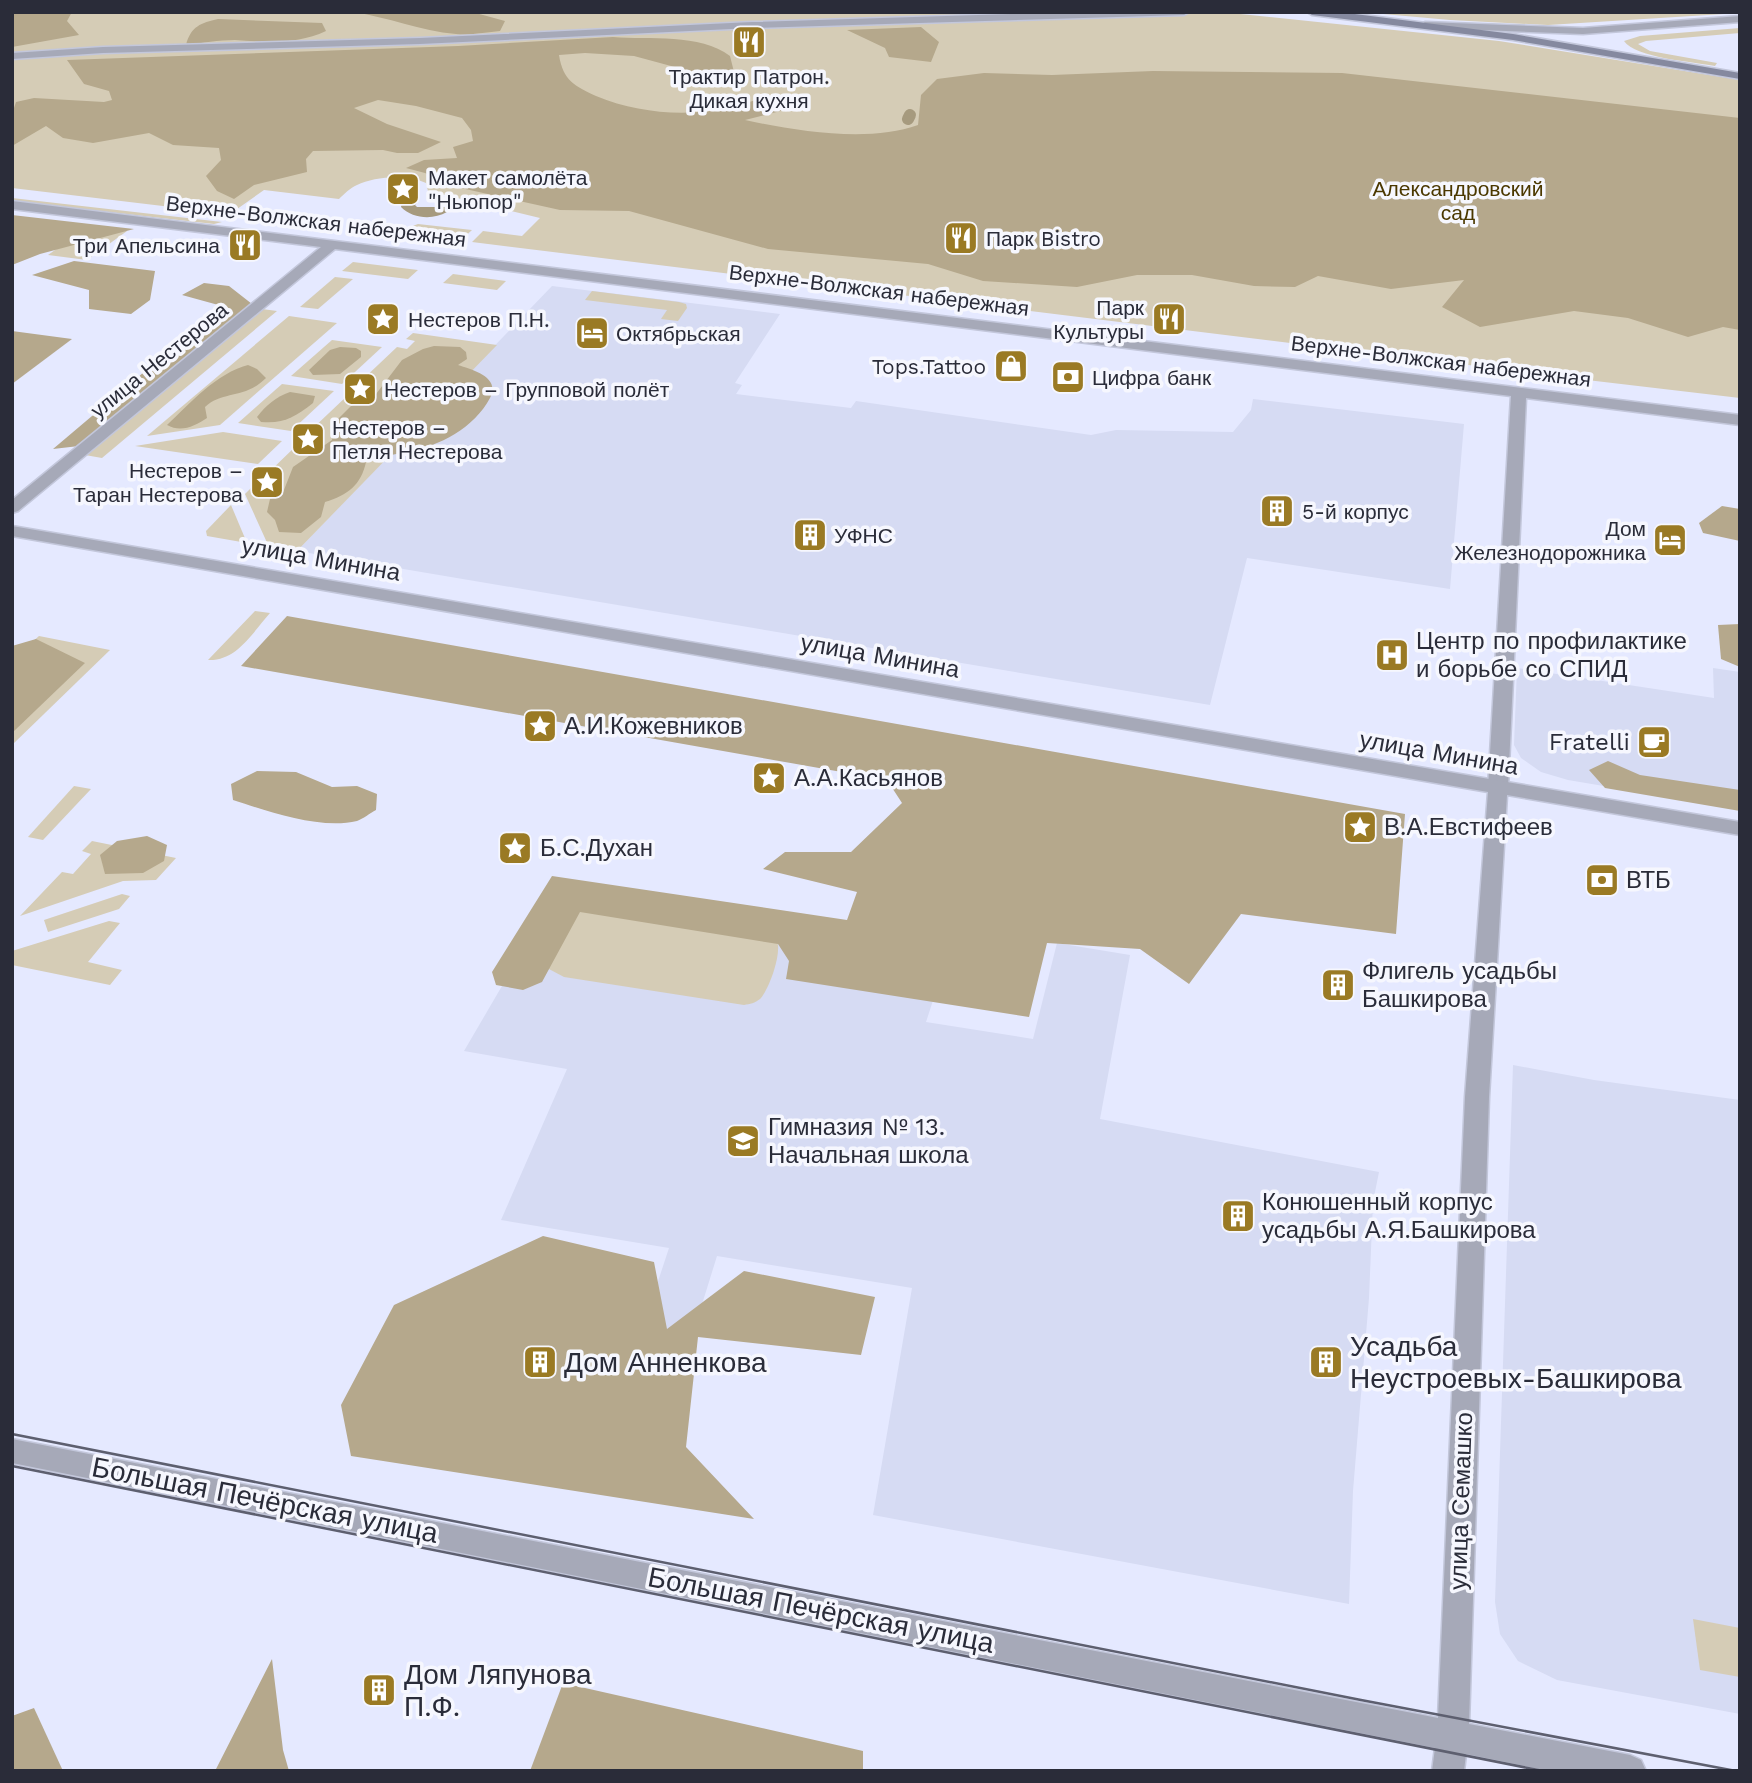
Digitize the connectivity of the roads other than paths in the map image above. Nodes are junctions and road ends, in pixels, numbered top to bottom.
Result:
1 (1184, 12) edge
2 (1311, 12) edge
3 (1740, 19) edge
4 (1413, 24) junction
5 (1623, 28) junction
6 (1613, 54) junction
7 (12, 56) edge
8 (1740, 76) edge
9 (12, 205) edge
10 (333, 244) junction
11 (1519, 392) junction
12 (1740, 420) edge
13 (12, 509) edge
14 (12, 531) edge
15 (1497, 788) junction
16 (1740, 829) edge
17 (12, 1451) edge
18 (1451, 1736) junction
19 (1448, 1771) edge
20 (1630, 1771) edge

1 - 7 street
2 - 4 main road
3 - 5 street
4 - 5 street
4 - 6 main road
5 - 6 street
6 - 8 main road
9 - 10 street, Верхне-Волжская набережная
10 - 11 street, Верхне-Волжская набережная
10 - 13 street, улица Нестерова
11 - 12 street, Верхне-Волжская набережная
11 - 15 street, улица Семашко
14 - 15 street, улица Минина
15 - 16 street, улица Минина
15 - 18 street, улица Семашко
17 - 18 street, Большая Печёрская улица
18 - 19 street, улица Семашко
18 - 20 street, Большая Печёрская улица

